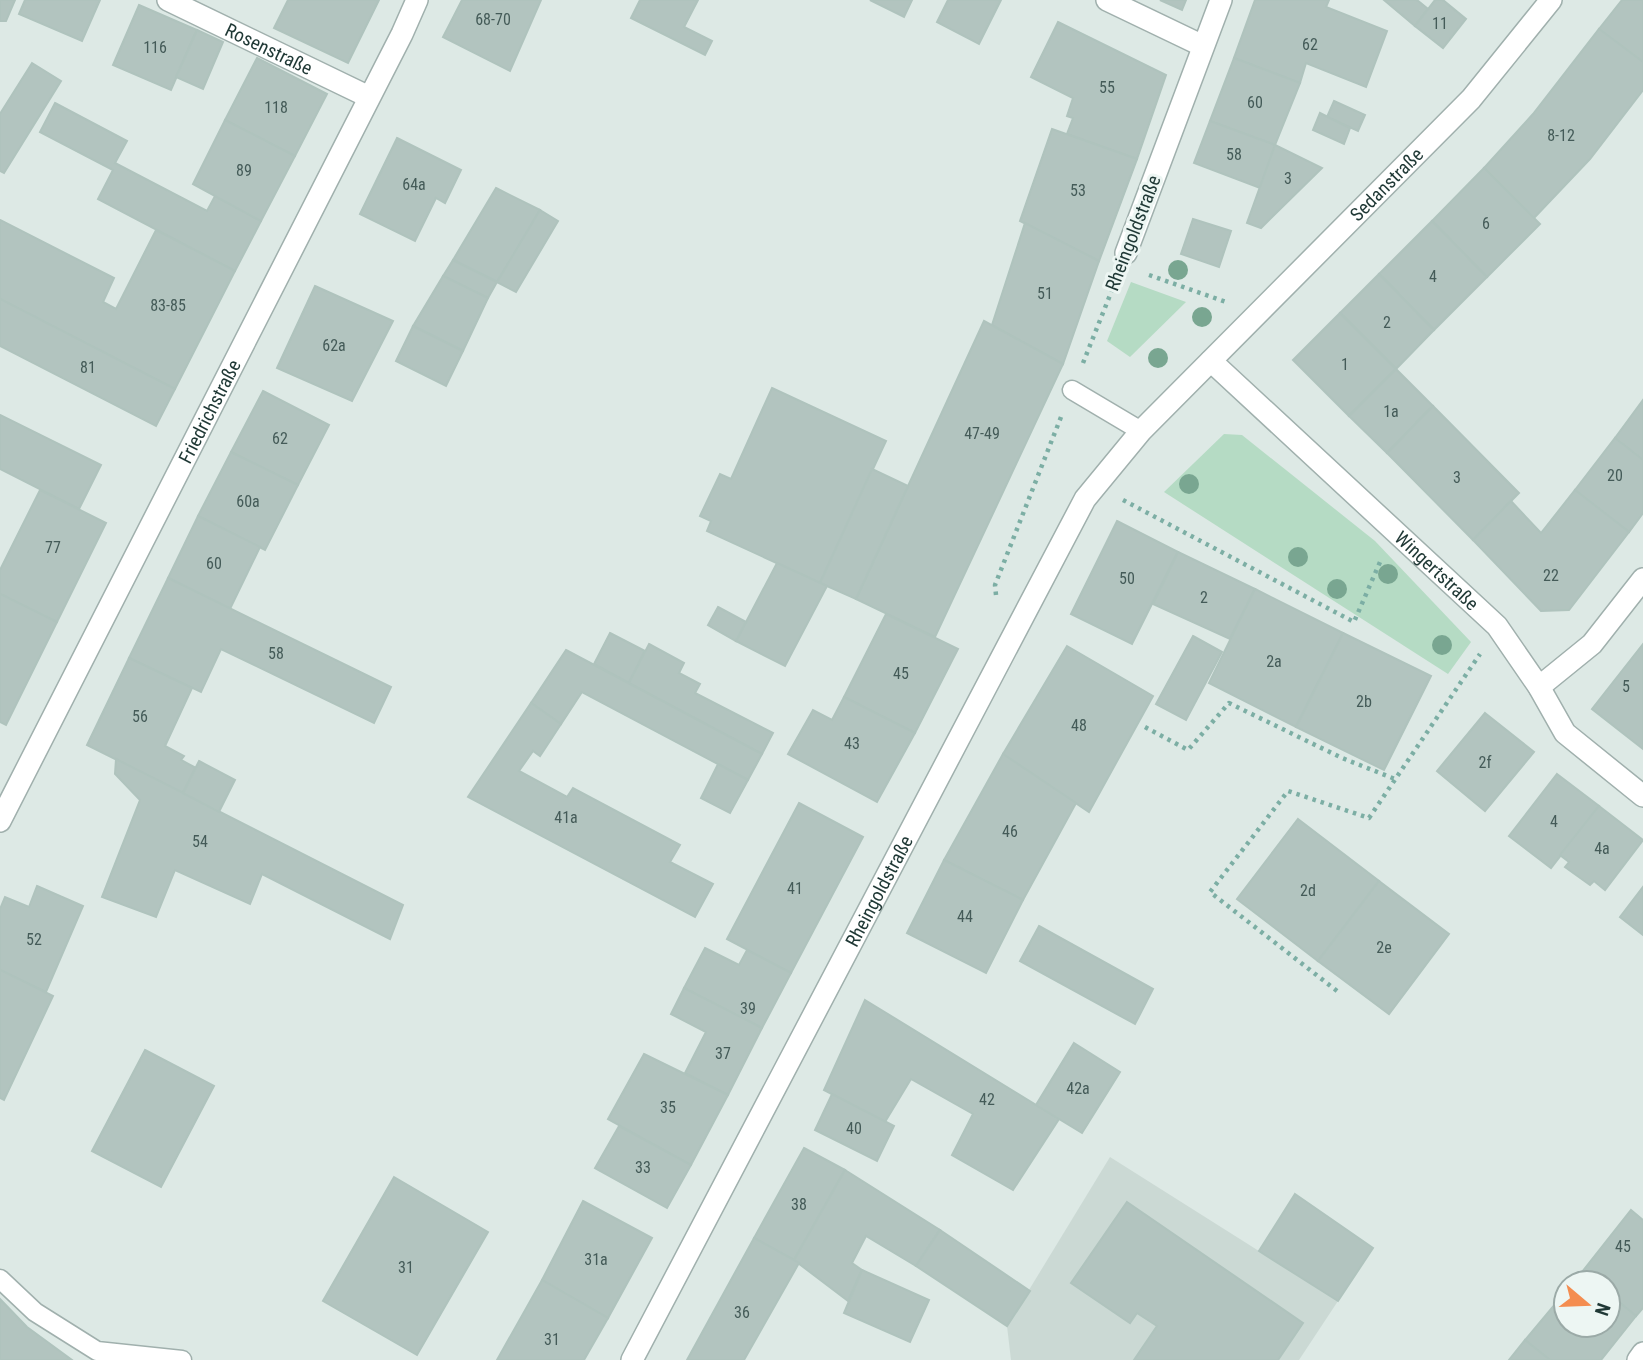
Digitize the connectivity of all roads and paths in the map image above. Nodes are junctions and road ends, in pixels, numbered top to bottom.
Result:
1 (168, 0) edge
2 (417, 0) edge
3 (1107, 0) edge
4 (1221, 0) edge
5 (1551, 0) edge
6 (1203, 47) junction
7 (369, 97) junction
8 (1124, 260) junction
9 (1260, 313) junction
10 (1211, 361) junction
11 (1072, 390) junction
12 (1140, 431) junction
13 (1095, 485) junction
14 (1393, 530) junction
15 (1643, 579) edge
16 (1497, 626) junction
17 (1005, 648) junction
18 (1539, 687) junction
19 (1145, 727) dead end
20 (1395, 779) junction
21 (1643, 796) edge
22 (0, 821) edge
23 (1337, 990) dead end
24 (0, 1279) edge
25 (1643, 1353) edge
26 (182, 1360) edge
27 (632, 1360) edge
28 (1638, 1360) edge

1 - 7 street, Rosenstraße
2 - 7 street, Friedrichstraße
3 - 6 street
4 - 6 street, Rheingoldstraße
5 - 9 street, Sedanstraße
6 - 8 street, Rheingoldstraße
7 - 22 street, Friedrichstraße
8 - 9 path
8 - 11 path, Rheingoldstraße
9 - 10 street, Sedanstraße
10 - 12 street, Rheingoldstraße
10 - 14 street, Wingertstraße
11 - 12 lane
11 - 17 path, Rheingoldstraße
12 - 13 street, Rheingoldstraße
13 - 14 path
13 - 17 street, Rheingoldstraße
14 - 16 street, Wingertstraße
15 - 18 street
16 - 18 street, Wingertstraße
16 - 20 path
17 - 27 street, Rheingoldstraße
18 - 21 street, Wingertstraße
19 - 20 path
20 - 23 path
24 - 26 lane
25 - 28 street

